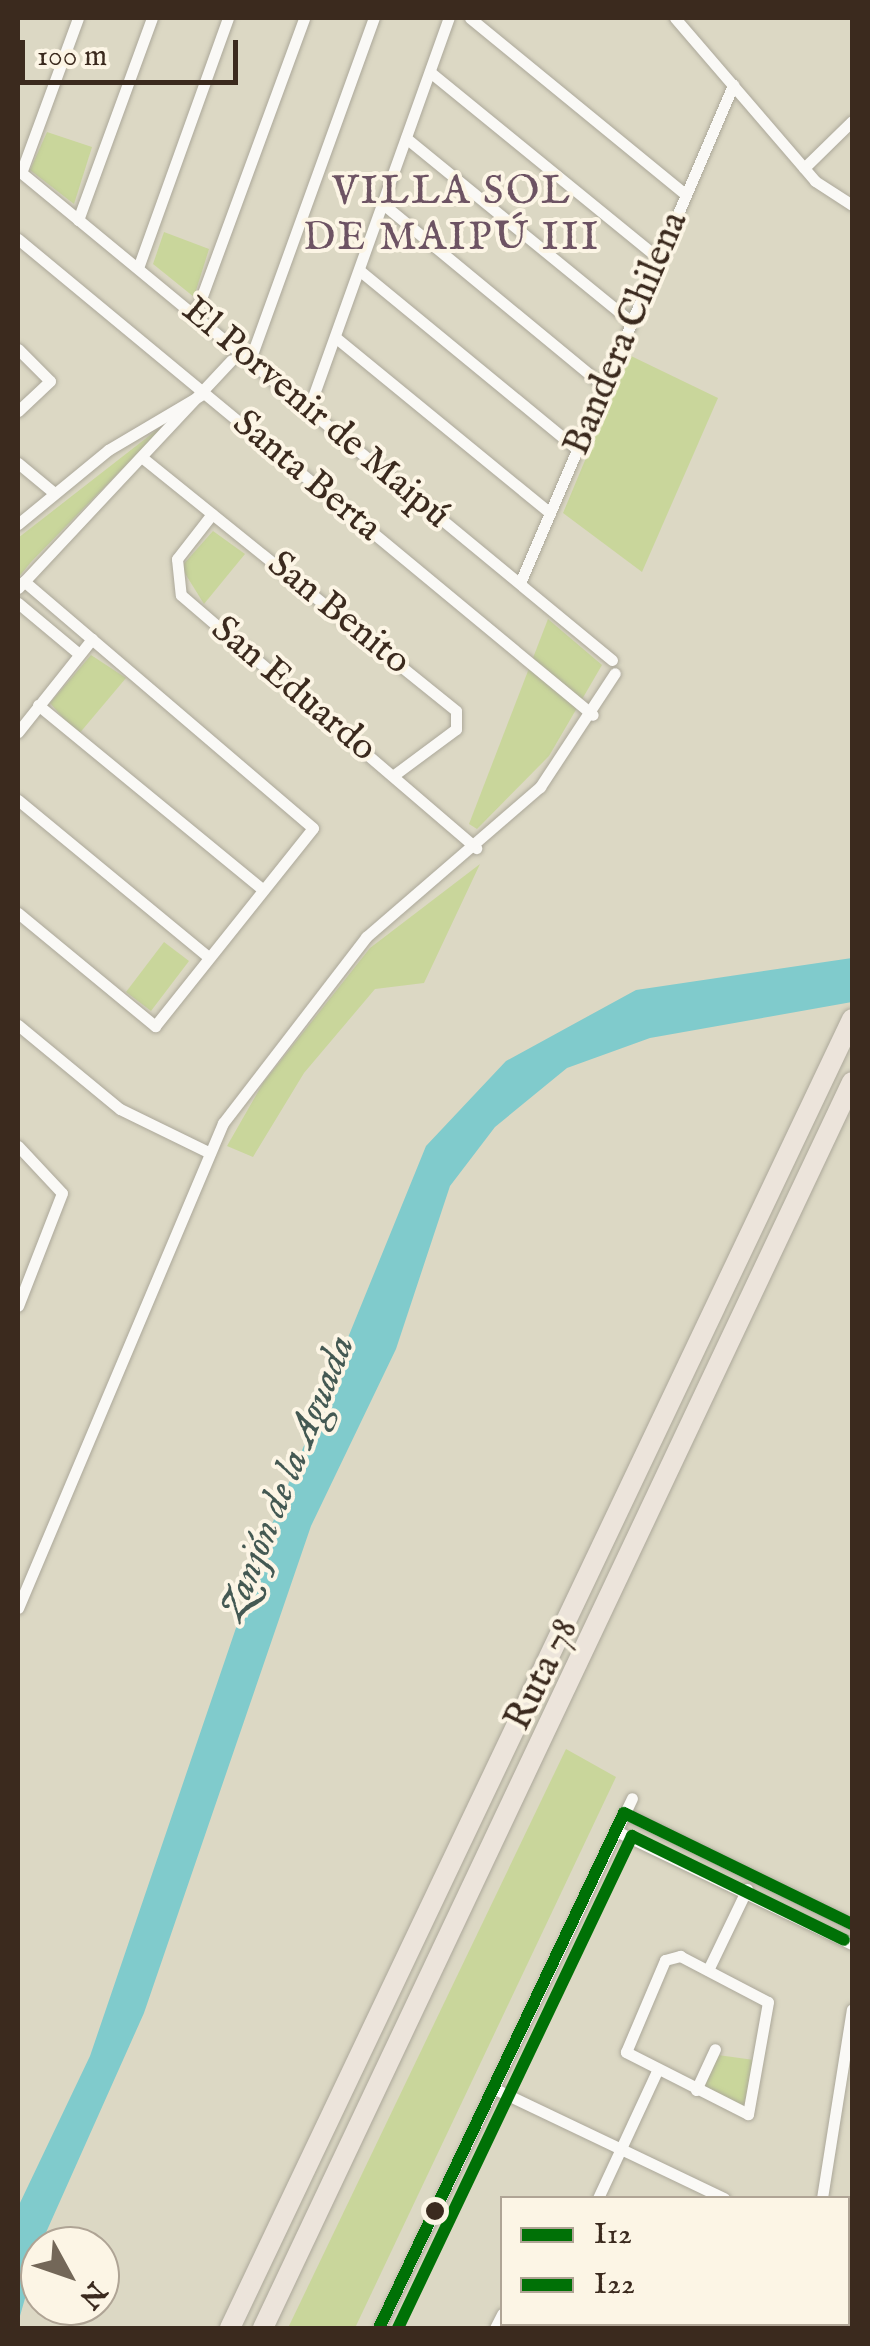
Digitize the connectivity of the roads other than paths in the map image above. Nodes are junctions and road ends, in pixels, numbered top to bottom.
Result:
1 (78, 18) edge
2 (152, 18) edge
3 (228, 18) edge
4 (304, 18) edge
5 (374, 18) edge
6 (449, 18) edge
7 (470, 18) edge
8 (675, 18) edge
9 (430, 72) junction
10 (734, 85) junction
11 (852, 121) edge
12 (406, 138) junction
13 (804, 168) junction
14 (19, 171) edge
15 (686, 196) junction
16 (382, 204) junction
17 (852, 205) edge
18 (78, 220) junction
19 (18, 239) edge
20 (659, 259) junction
21 (138, 268) junction
22 (359, 270) junction
23 (195, 315) junction
24 (632, 322) junction
25 (335, 337) junction
26 (18, 349) edge
27 (232, 360) dead end
28 (250, 360) junction
29 (604, 386) junction
30 (204, 393) junction
31 (309, 408) junction
32 (18, 412) edge
33 (577, 449) junction
34 (144, 459) junction
35 (18, 463) edge
36 (53, 492) junction
37 (550, 513) junction
38 (212, 514) junction
39 (18, 524) edge
40 (520, 583) junction
41 (21, 585) edge
42 (18, 603) edge
43 (92, 639) junction
44 (79, 654) junction
45 (38, 705) junction
46 (594, 715) junction
47 (18, 732) edge
48 (394, 774) junction
49 (18, 800) edge
50 (476, 848) junction
51 (262, 890) junction
52 (18, 913) edge
53 (206, 955) junction
54 (850, 1024) edge
55 (18, 1026) edge
56 (852, 1082) edge
57 (18, 1146) edge
58 (208, 1152) junction
59 (18, 1306) edge
60 (18, 1608) edge
61 (632, 1798) dead end
62 (624, 1814) junction
63 (616, 1831) junction
64 (753, 1876) junction
65 (746, 1892) junction
66 (852, 1924) edge
67 (852, 1944) edge
68 (708, 1970) junction
69 (852, 2009) edge
70 (715, 2049) dead end
71 (658, 2071) junction
72 (493, 2088) junction
73 (696, 2090) junction
74 (622, 2150) junction
75 (599, 2196) edge
76 (720, 2196) edge
77 (822, 2196) edge
78 (230, 2328) edge
79 (263, 2328) edge
80 (379, 2328) edge

1 - 14 street
2 - 18 street
3 - 21 street
4 - 23 street
5 - 28 street
6 - 9 street
7 - 15 street
8 - 10 street
9 - 12 street
9 - 20 street
10 - 13 street
10 - 15 street, Bandera Chilena
11 - 13 street
12 - 16 street
12 - 24 street
13 - 17 street
14 - 18 street, El Porvenir de Maipú
15 - 20 street, Bandera Chilena
16 - 22 street
16 - 29 street
18 - 21 street, El Porvenir de Maipú
19 - 30 street, Santa Berta
20 - 24 street, Bandera Chilena
21 - 23 street, El Porvenir de Maipú
22 - 25 street
22 - 33 street
23 - 28 street, El Porvenir de Maipú
24 - 29 street, Bandera Chilena
25 - 31 street
25 - 37 street
26 - 32 street
27 - 30 street
28 - 31 street, El Porvenir de Maipú
29 - 33 street, Bandera Chilena
30 - 34 street
30 - 36 street
30 - 46 street, Santa Berta
31 - 40 street, El Porvenir de Maipú
33 - 37 street, Bandera Chilena
34 - 38 street, San Benito
34 - 41 street
35 - 36 street
36 - 39 street
37 - 40 street, Bandera Chilena
38 - 48 street, San Eduardo
38 - 48 street, San Benito
40 - 46 street, El Porvenir de Maipú
41 - 43 street
42 - 44 street
43 - 44 street
43 - 51 street
44 - 45 street
45 - 47 street
45 - 51 street
46 - 50 street
48 - 50 street, San Eduardo
49 - 53 street
50 - 58 street
51 - 53 street
52 - 53 street
54 - 78 highway, Ruta 78
55 - 58 street
56 - 79 highway, Ruta 78
57 - 59 street
58 - 60 street
61 - 62 street
62 - 63 street
62 - 64 street
63 - 65 street
63 - 72 street
64 - 65 street
64 - 66 street
65 - 67 street
65 - 68 street
68 - 71 street
68 - 73 street
69 - 77 street
70 - 73 street
71 - 73 street
71 - 74 street
72 - 74 street
72 - 80 street
74 - 75 street
74 - 76 street

